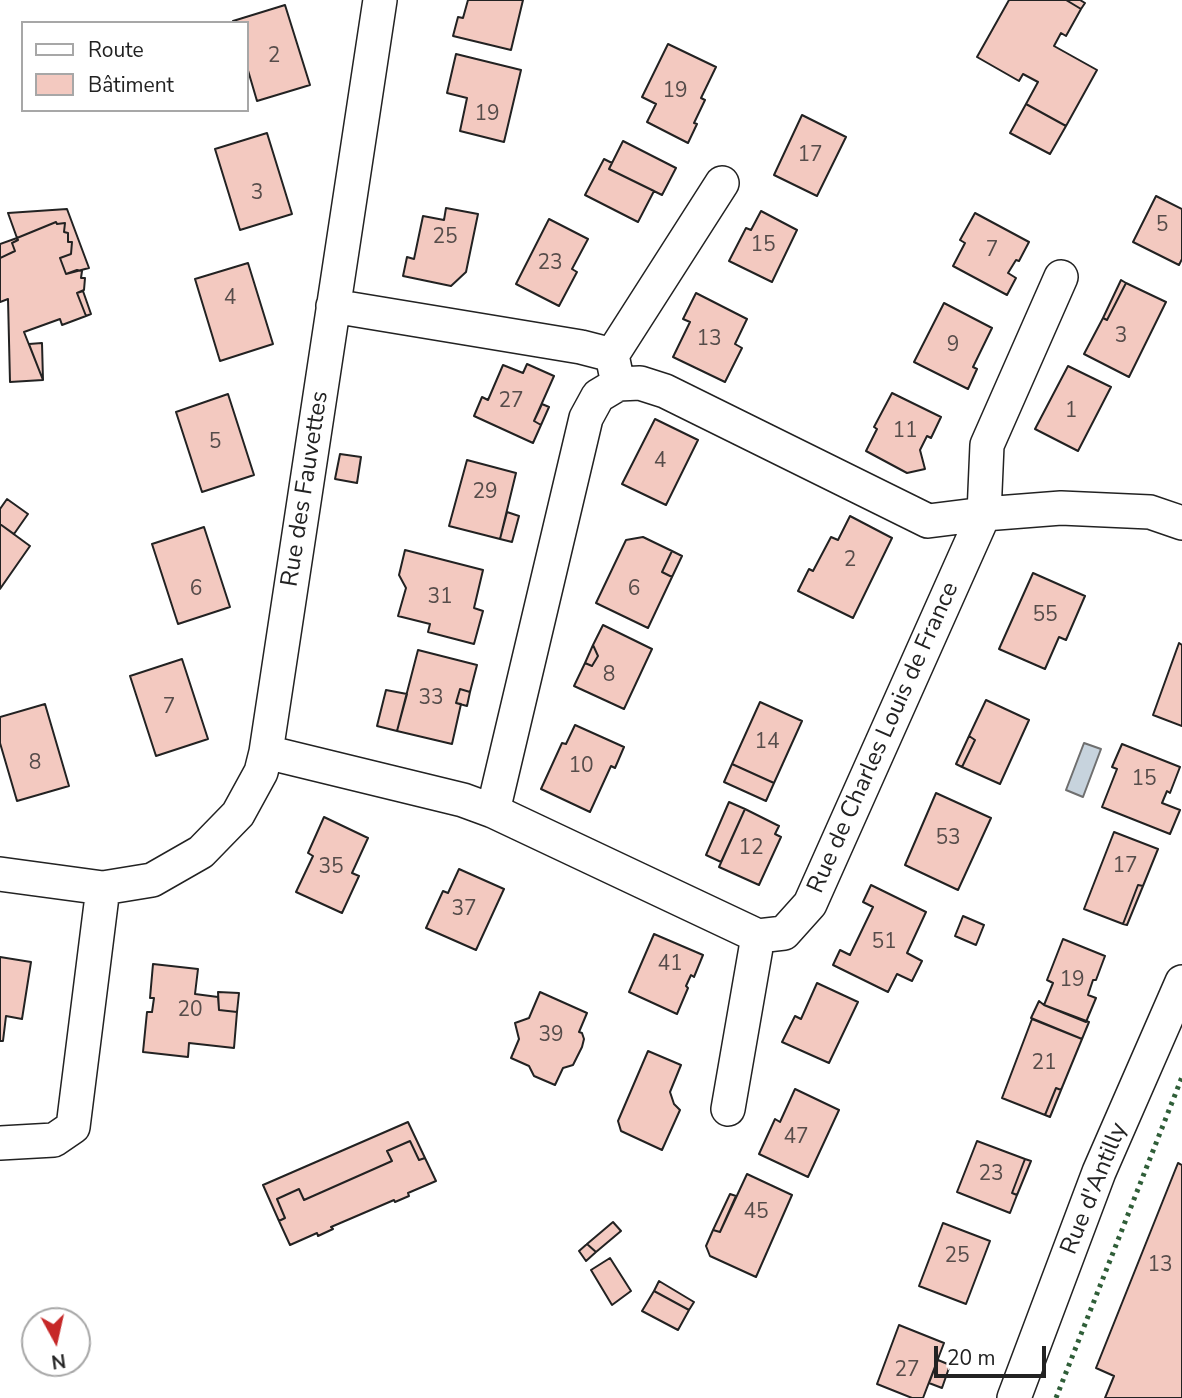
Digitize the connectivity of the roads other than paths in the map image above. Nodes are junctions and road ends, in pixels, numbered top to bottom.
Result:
1 (380, 0) edge
2 (722, 183) dead end
3 (1061, 277) dead end
4 (333, 306) junction
5 (615, 369) junction
6 (984, 514) junction
7 (1182, 523) edge
8 (266, 752) junction
9 (493, 811) junction
10 (0, 874) edge
11 (103, 888) junction
12 (758, 936) junction
13 (1182, 982) edge
14 (728, 1109) dead end
15 (0, 1143) edge
16 (1014, 1398) edge

1 - 4 street, Rue des Fauvettes
2 - 5 street
3 - 6 street, Rue de Charles Louis de France
4 - 5 street
4 - 8 street, Rue des Fauvettes
5 - 6 street
5 - 9 street
6 - 7 street
6 - 12 street, Rue de Charles Louis de France
8 - 9 street
8 - 11 street, Rue des Fauvettes
9 - 12 street
10 - 11 street, Rue des Fauvettes
11 - 15 street
12 - 14 street
13 - 16 street, Rue d'Antilly

